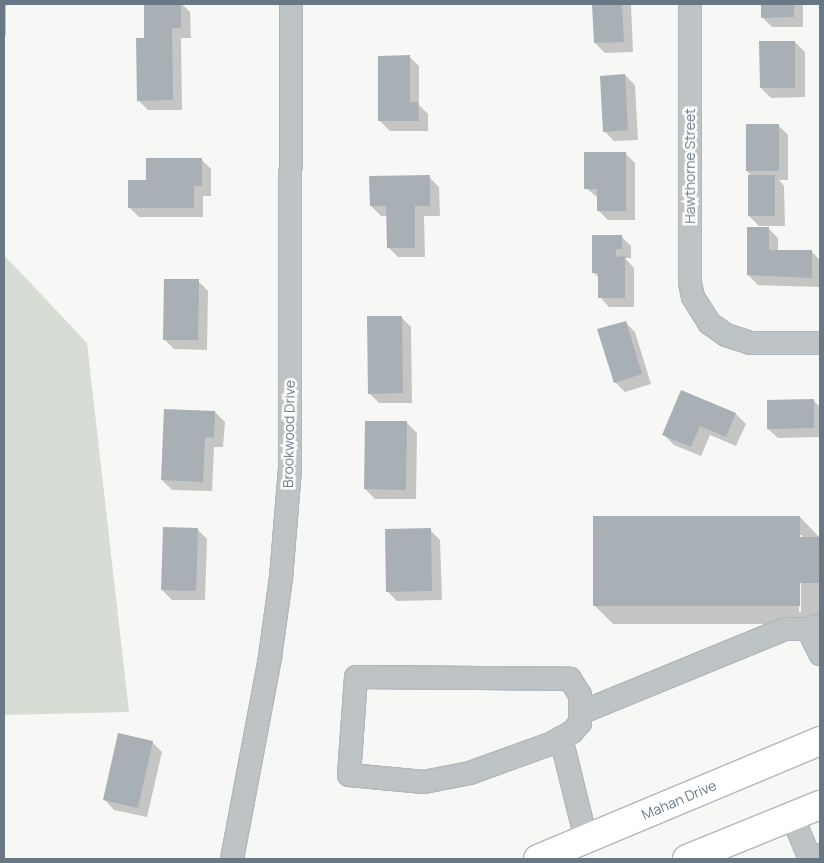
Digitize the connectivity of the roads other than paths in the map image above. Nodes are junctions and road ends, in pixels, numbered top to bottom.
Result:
1 (290, 4) edge
2 (690, 4) edge
3 (820, 343) edge
4 (814, 627) edge
5 (820, 654) edge
6 (580, 713) junction
7 (561, 738) junction
8 (820, 741) edge
9 (820, 804) edge
10 (792, 816) junction
11 (589, 849) edge
12 (820, 855) edge
13 (232, 859) edge
14 (538, 859) edge
15 (687, 859) edge

1 - 13 street, Brookwood Drive
2 - 3 street, Hawthorne Street
4 - 5 street
4 - 6 street
6 - 7 street
6 - 7 street
7 - 11 street
8 - 11 main road, Mahan Drive
9 - 10 main road
10 - 12 street
10 - 15 main road
11 - 14 main road, Mahan Drive

